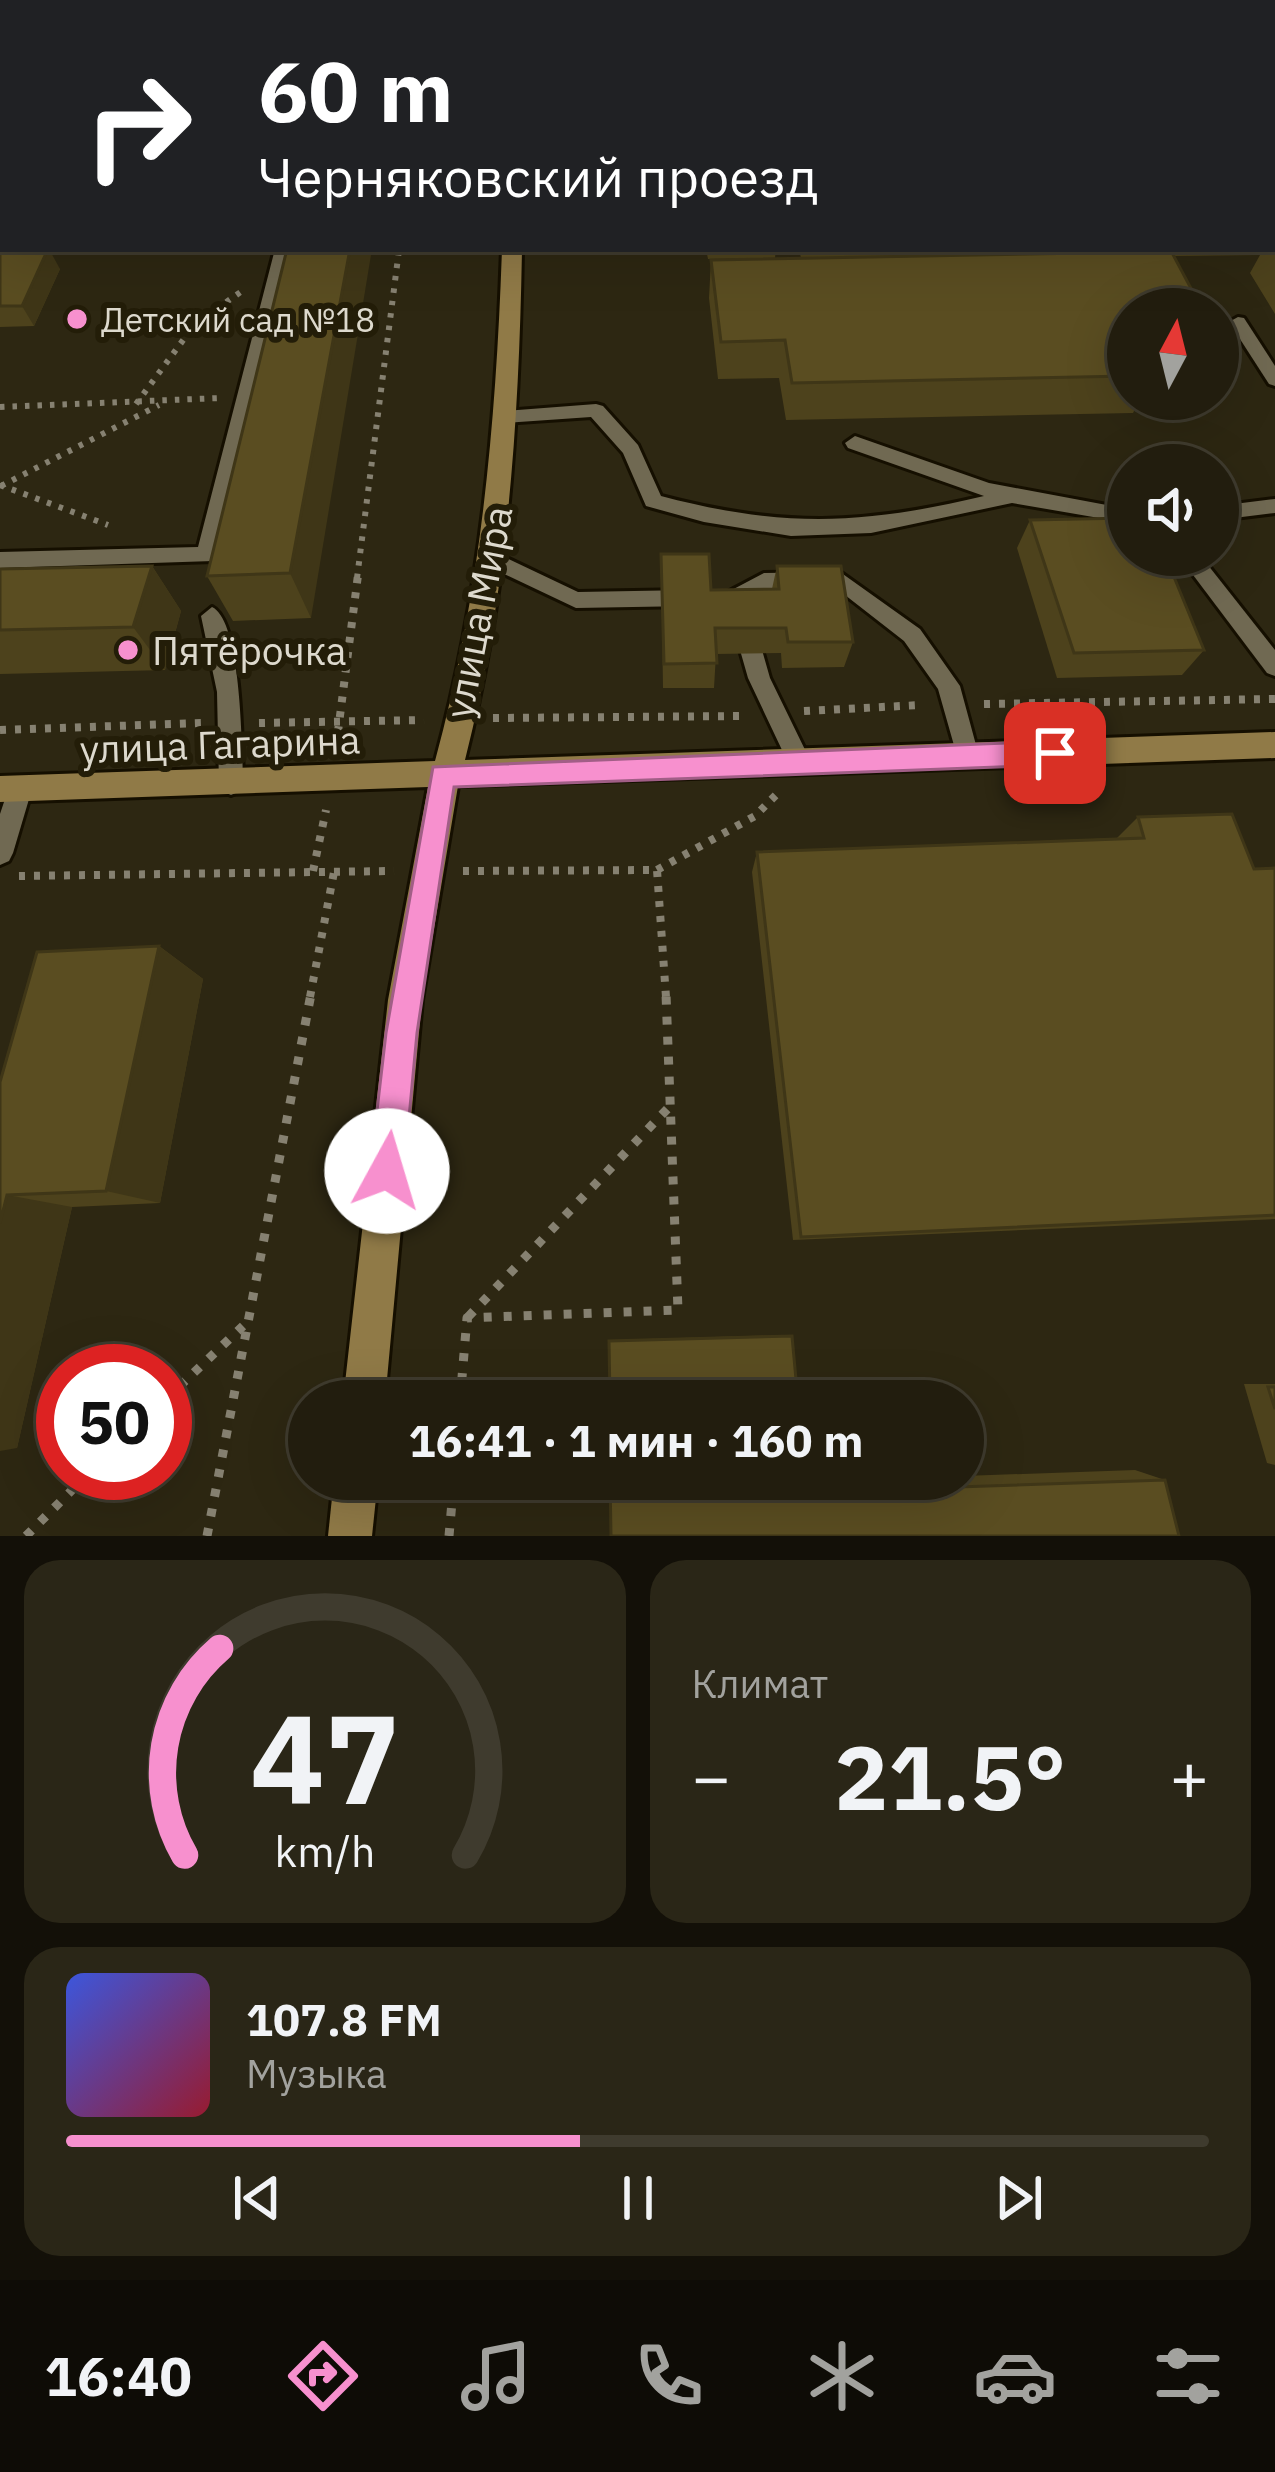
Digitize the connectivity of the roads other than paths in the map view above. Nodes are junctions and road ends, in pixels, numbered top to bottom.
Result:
1 (282, 252) edge
2 (512, 252) edge
3 (1239, 324) edge
4 (1275, 380) edge
5 (506, 417) junction
6 (855, 443) dead end
7 (1008, 497) junction
8 (1275, 506) edge
9 (1239, 510) edge
10 (1107, 513) edge
11 (492, 559) junction
12 (0, 560) edge
13 (1204, 576) edge
14 (736, 598) junction
15 (212, 616) edge
16 (1275, 667) edge
17 (1275, 745) edge
18 (967, 756) junction
19 (803, 762) junction
20 (442, 776) junction
21 (232, 784) junction
22 (10, 789) edge
23 (0, 853) edge
24 (366, 1380) edge
25 (354, 1500) edge
26 (350, 1536) edge

1 - 12 lane
2 - 5 main road, улица Мира
3 - 4 lane
5 - 7 lane
5 - 11 main road, улица Мира
6 - 7 lane
7 - 10 lane
8 - 9 lane
11 - 14 lane
11 - 20 main road, улица Мира
13 - 16 lane
14 - 18 lane
14 - 19 lane
15 - 21 lane
17 - 18 main road, улица Гагарина
18 - 19 main road, улица Гагарина
19 - 20 main road, улица Гагарина
20 - 21 main road, улица Гагарина
20 - 24 main road, улица Мира
21 - 22 main road, улица Гагарина
22 - 23 lane
25 - 26 main road

